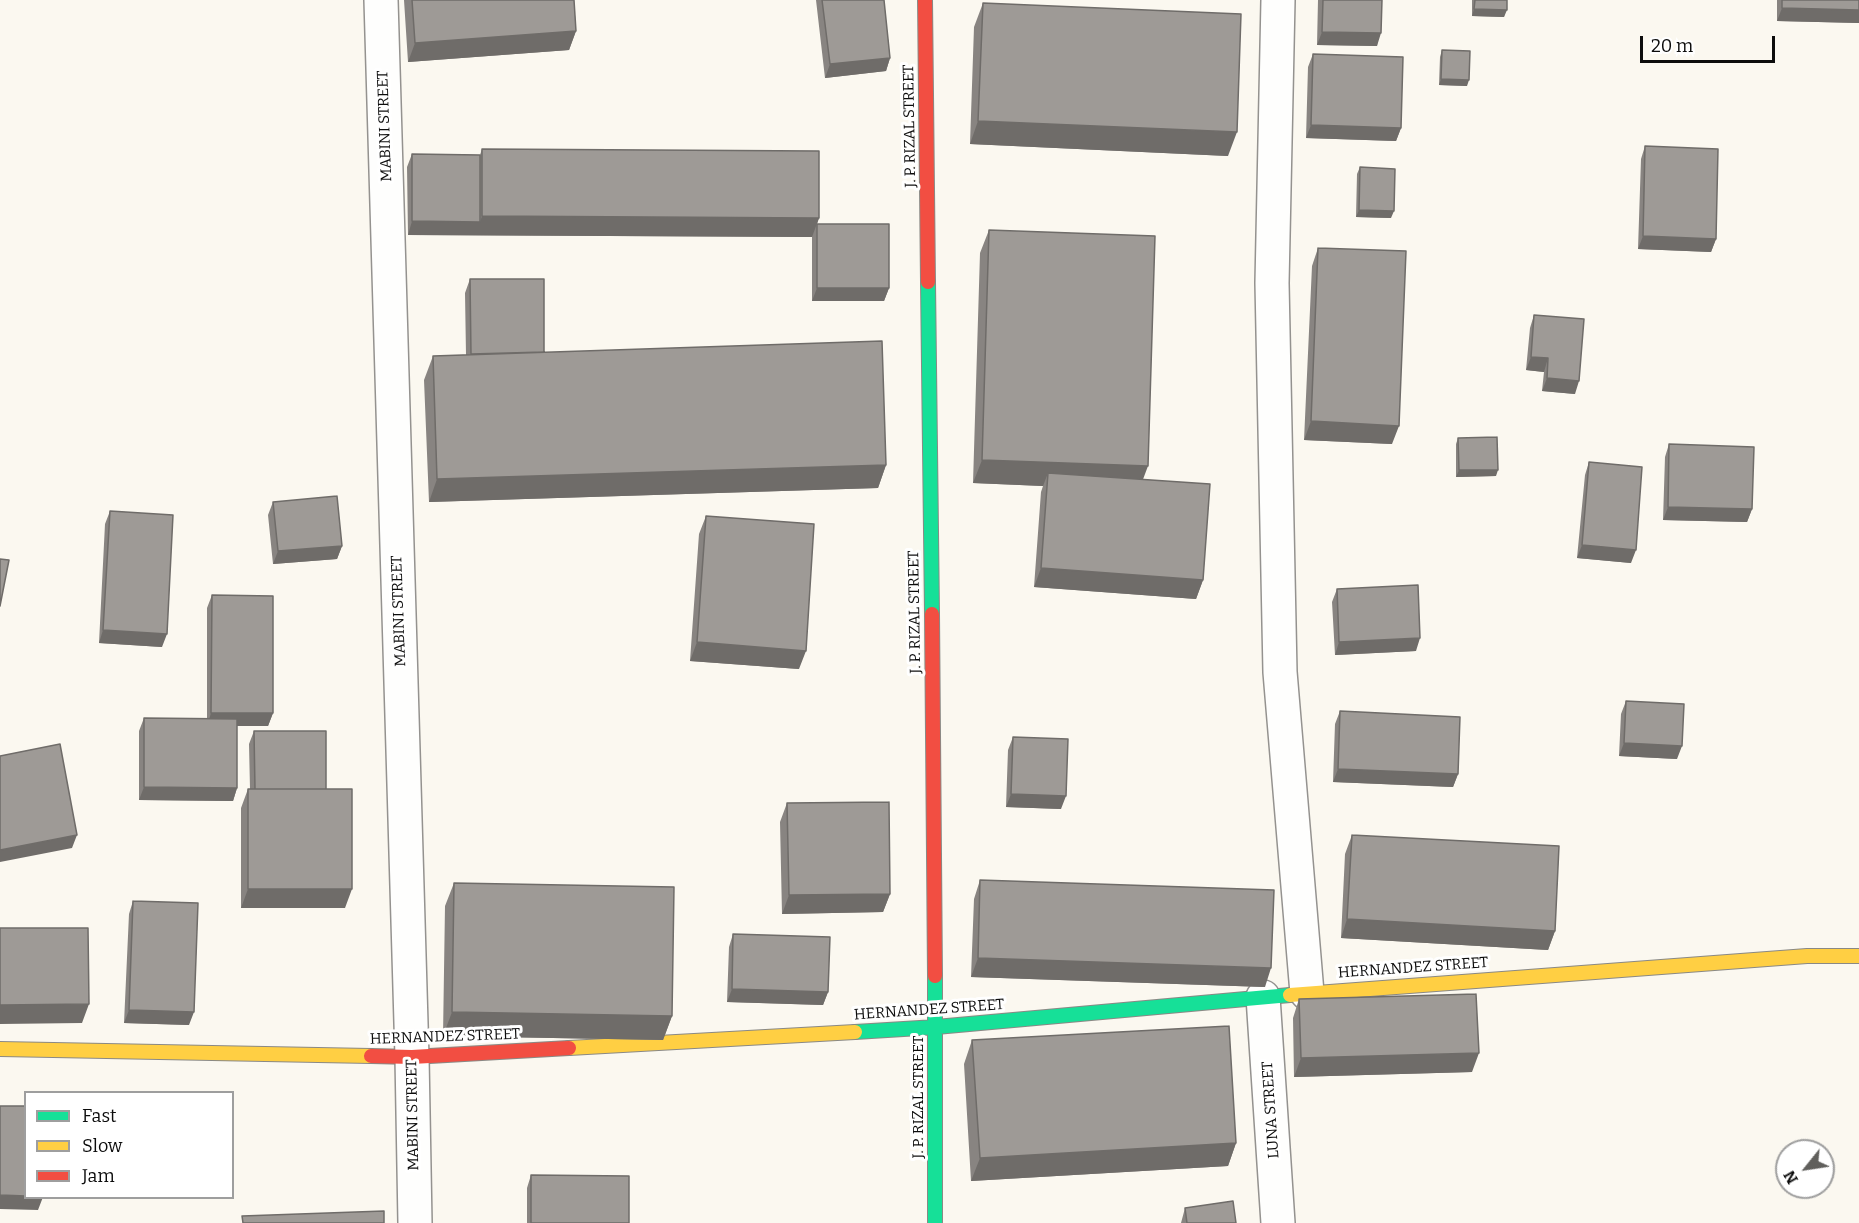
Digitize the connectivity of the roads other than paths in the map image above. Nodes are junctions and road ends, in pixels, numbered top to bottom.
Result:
1 (381, 0) edge
2 (925, 0) edge
3 (1278, 0) edge
4 (1859, 956) edge
5 (1308, 993) junction
6 (1263, 997) junction
7 (936, 1027) junction
8 (0, 1049) edge
9 (412, 1057) junction
10 (415, 1223) edge
11 (935, 1223) edge
12 (1278, 1223) edge

1 - 9 street, MABINI STREET
2 - 7 street, J. P. RIZAL STREET
3 - 5 street
4 - 5 street, HERNANDEZ STREET
5 - 6 street, HERNANDEZ STREET
6 - 7 street, HERNANDEZ STREET
6 - 12 street, LUNA STREET
7 - 9 street, HERNANDEZ STREET
7 - 11 street, J. P. RIZAL STREET
8 - 9 street, HERNANDEZ STREET
9 - 10 street, MABINI STREET

